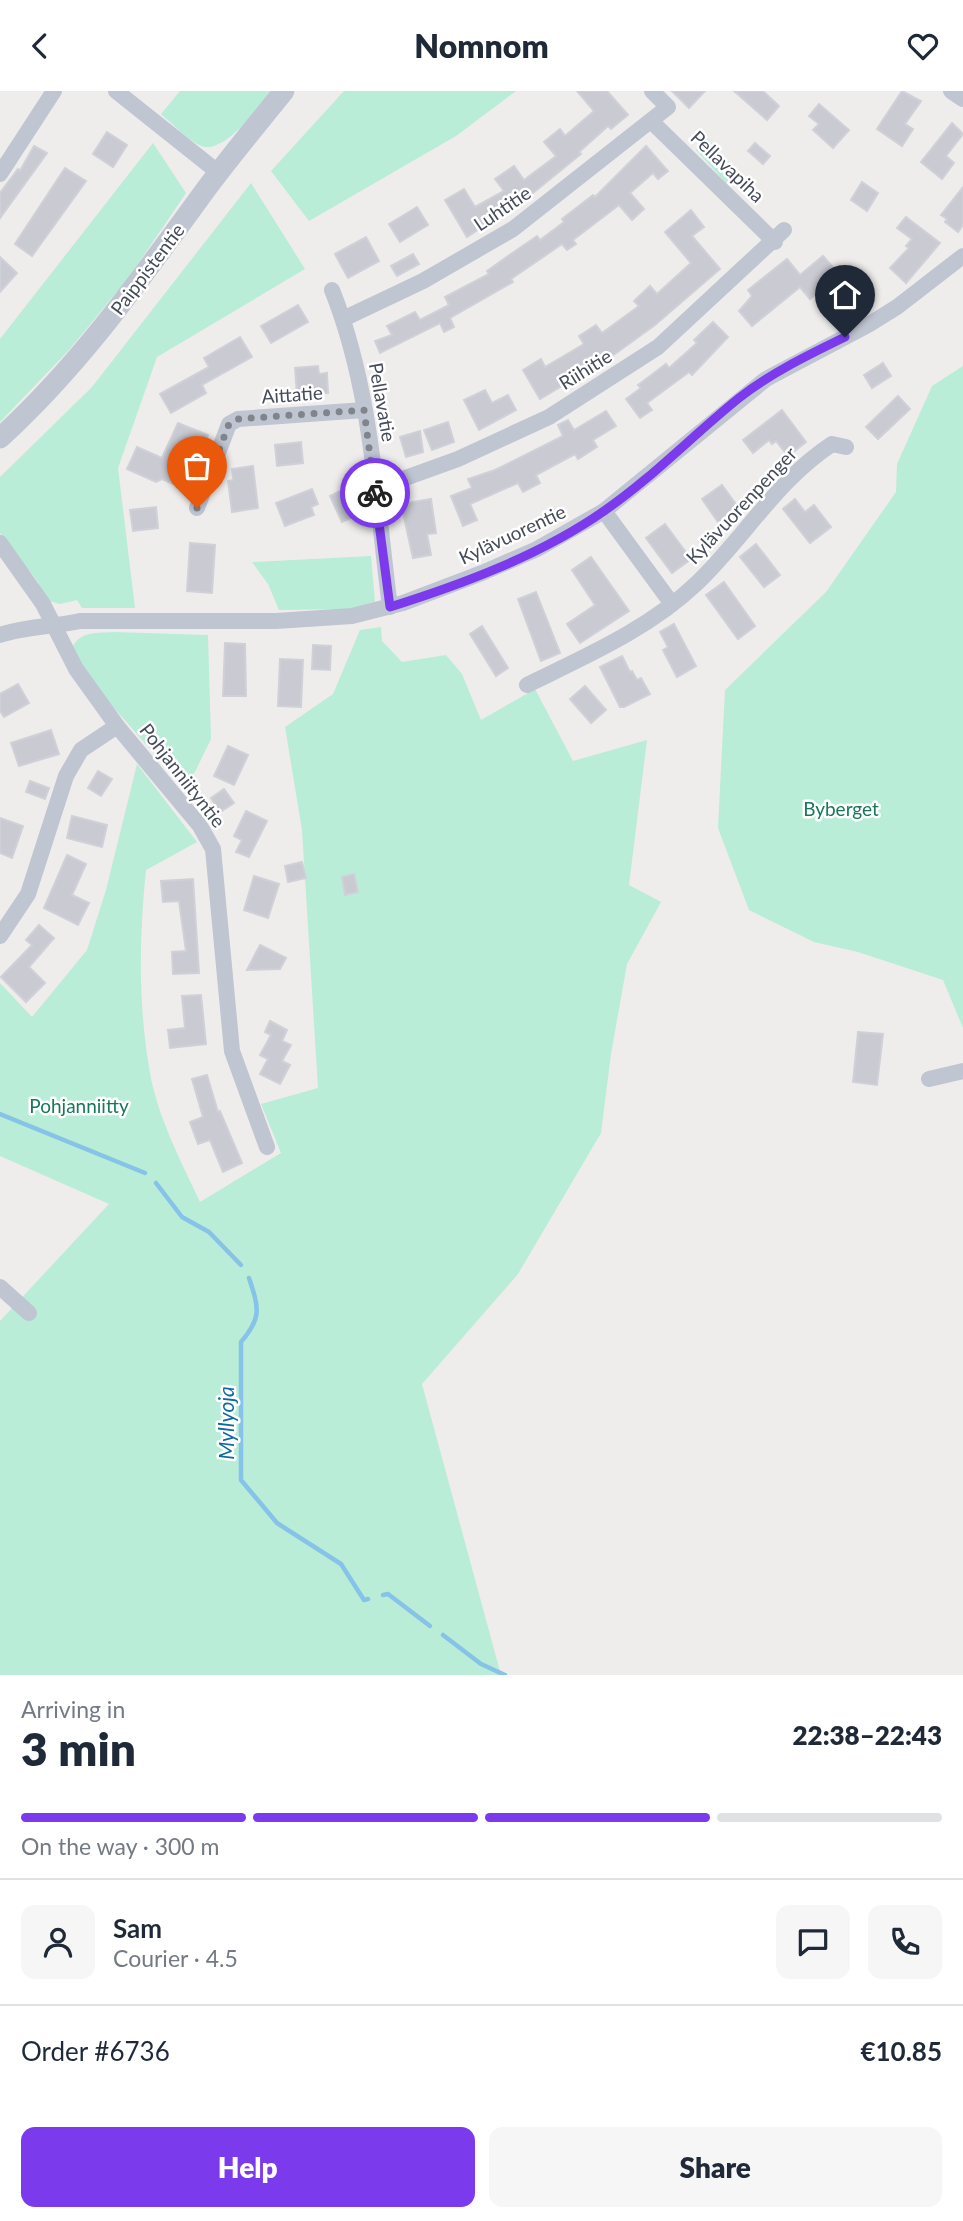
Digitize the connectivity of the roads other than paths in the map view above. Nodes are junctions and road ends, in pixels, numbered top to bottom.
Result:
1 (54, 91) edge
2 (116, 91) edge
3 (284, 91) edge
4 (652, 91) edge
5 (951, 91) edge
6 (963, 99) edge
7 (651, 121) junction
8 (219, 173) junction
9 (0, 174) edge
10 (780, 236) joint
11 (963, 256) edge
12 (332, 290) dead end
13 (343, 319) junction
14 (364, 410) junction
15 (0, 437) edge
16 (846, 447) dead end
17 (375, 489) junction
18 (197, 508) dead end
19 (604, 512) junction
20 (0, 543) edge
21 (672, 604) junction
22 (390, 607) junction
23 (53, 627) junction
24 (0, 635) edge
25 (527, 685) dead end
26 (117, 726) junction
27 (0, 936) edge
28 (963, 1071) edge
29 (929, 1079) dead end
30 (267, 1147) dead end
31 (0, 1287) edge
32 (29, 1313) dead end

1 - 9 street
2 - 8 street
3 - 8 street, Paippistentie
4 - 7 street, Luhtitie
5 - 6 street
7 - 10 street, Pellavapiha
7 - 13 street, Luhtitie
8 - 15 street, Paippistentie
10 - 17 street, Riihitie
11 - 19 street, Kylävuorentie
12 - 13 street, Pellavatie
13 - 14 street, Pellavatie
14 - 17 street, Pellavatie
14 - 18 street, Aittatie
16 - 21 street, Kylävuorenpenger
17 - 22 street, Pellavatie
19 - 21 street
19 - 22 street, Kylävuorentie
20 - 23 street, Pohjanniityntie
21 - 25 street, Kylävuorenpenger
22 - 23 street, Kylävuorentie
23 - 24 street, Kylävuorentie
23 - 26 street, Pohjanniityntie
26 - 27 street
26 - 30 street, Pohjanniityntie
28 - 29 street
31 - 32 street

